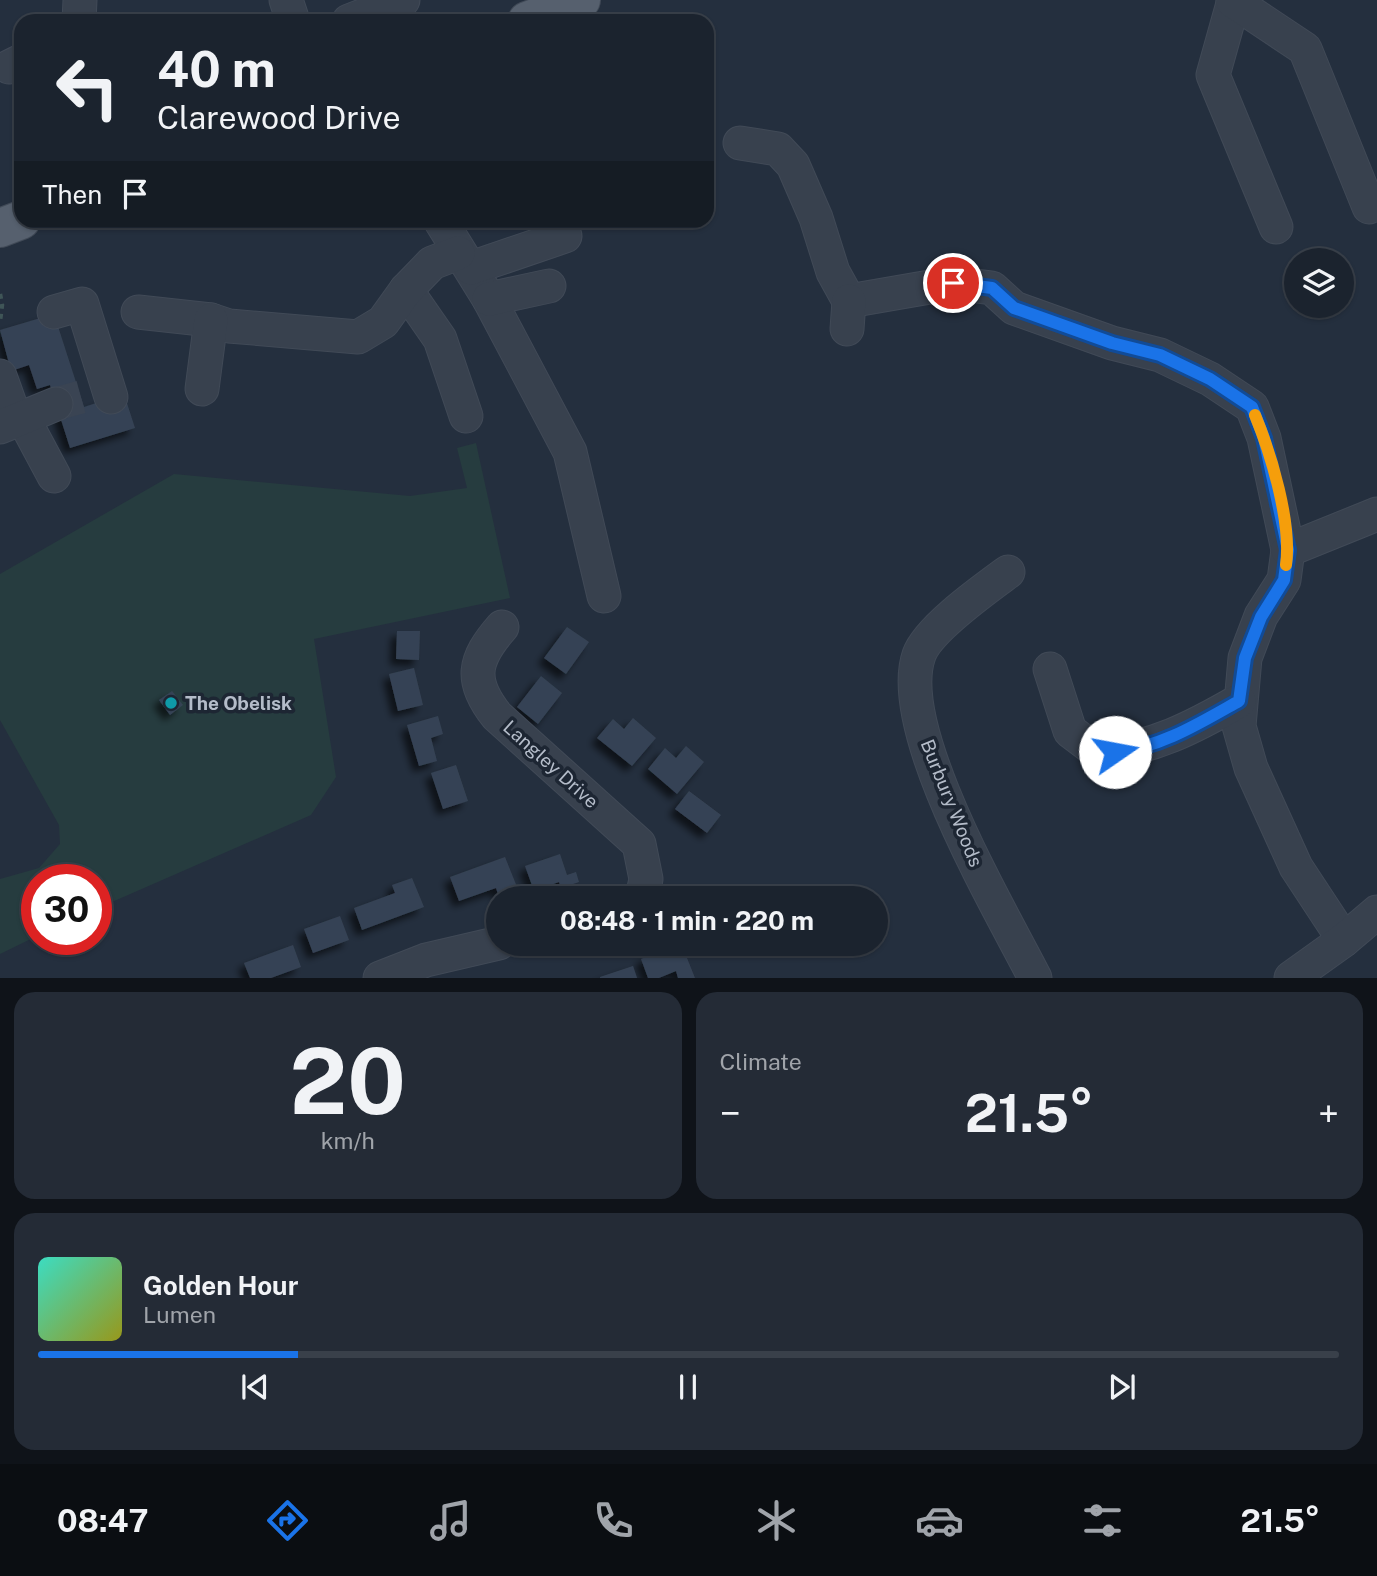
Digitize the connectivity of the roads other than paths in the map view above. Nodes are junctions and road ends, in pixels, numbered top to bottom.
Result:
1 (403, 0) edge
2 (581, 0) edge
3 (1234, 1) edge
4 (367, 14) edge
5 (548, 14) edge
6 (740, 143) dead end
7 (1369, 208) dead end
8 (1276, 227) dead end
9 (445, 228) edge
10 (565, 236) dead end
11 (465, 260) junction
12 (549, 286) dead end
13 (406, 290) junction
14 (489, 299) junction
15 (54, 312) dead end
16 (138, 312) dead end
17 (211, 320) junction
18 (0, 376) edge
19 (202, 389) dead end
20 (54, 408) edge
21 (466, 416) dead end
22 (54, 477) dead end
23 (1377, 514) edge
24 (1288, 550) junction
25 (1008, 572) dead end
26 (604, 596) dead end
27 (502, 627) dead end
28 (1050, 669) dead end
29 (1239, 701) junction
30 (645, 886) edge
31 (1377, 912) edge
32 (1344, 940) junction
33 (486, 946) edge
34 (380, 978) edge
35 (1035, 978) edge
36 (1291, 978) edge

1 - 4 street
2 - 5 main road
3 - 7 street
3 - 8 street
6 - 24 street
9 - 11 street
10 - 11 street
11 - 13 street
11 - 14 street
12 - 14 street
13 - 17 street
13 - 21 street
14 - 26 street
15 - 20 street
16 - 17 street
17 - 19 street
18 - 20 street
20 - 22 street
23 - 24 street
24 - 29 street
25 - 35 street, Burbury Woods
27 - 30 street, Langley Drive
28 - 29 street
29 - 32 street
31 - 32 street
32 - 36 street
33 - 34 street

